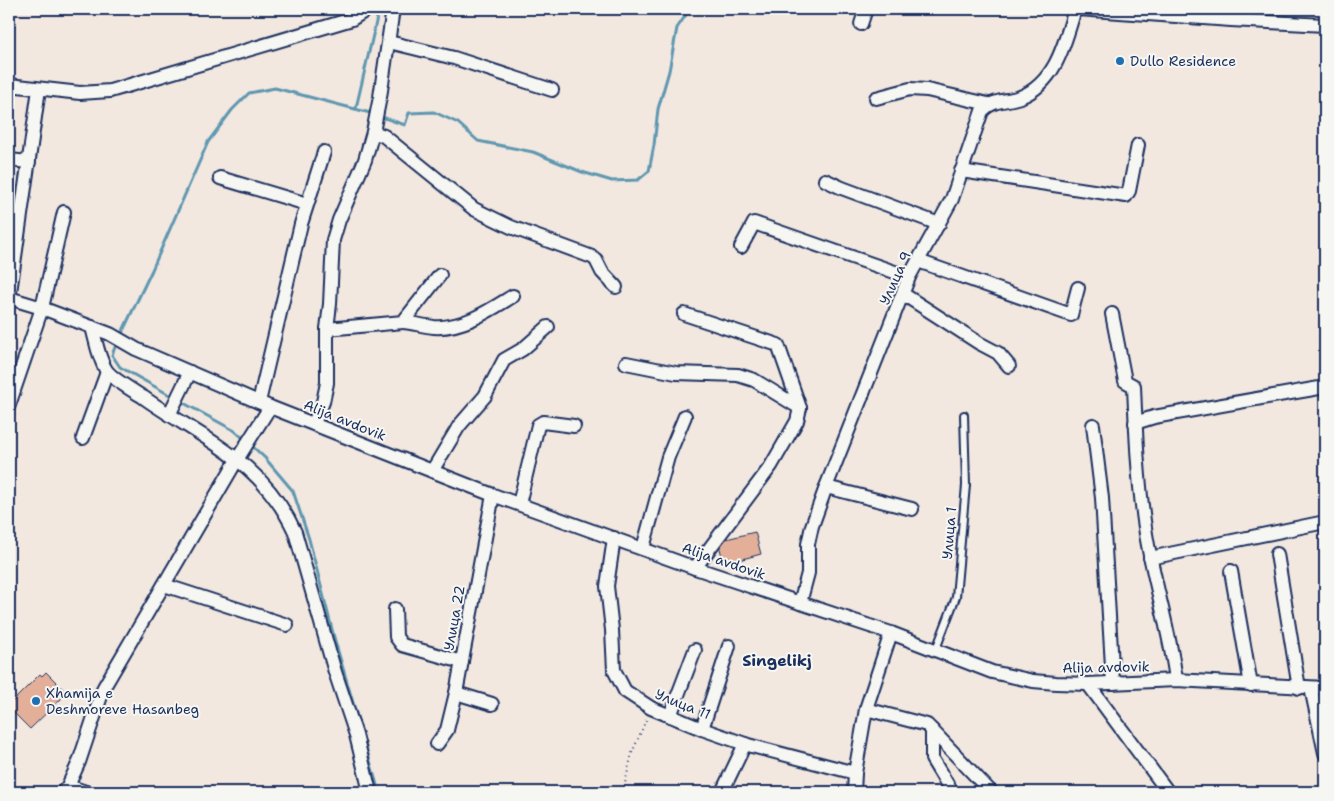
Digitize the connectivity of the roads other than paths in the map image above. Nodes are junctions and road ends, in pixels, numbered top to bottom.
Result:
1 (368, 9) edge
2 (393, 9) edge
3 (866, 9) edge
4 (1076, 9) edge
5 (861, 24) dead end
6 (1325, 25) edge
7 (389, 42) junction
8 (9, 85) edge
9 (39, 89) junction
10 (552, 90) dead end
11 (876, 98) dead end
12 (988, 104) junction
13 (374, 127) junction
14 (1138, 145) dead end
15 (324, 152) dead end
16 (9, 160) edge
17 (29, 162) junction
18 (961, 171) junction
19 (220, 178) dead end
20 (825, 180) dead end
21 (307, 204) junction
22 (64, 212) dead end
23 (939, 224) junction
24 (741, 247) dead end
25 (918, 261) junction
26 (440, 275) dead end
27 (909, 277) junction
28 (616, 286) dead end
29 (1078, 288) dead end
30 (903, 294) junction
31 (513, 296) dead end
32 (9, 299) edge
33 (42, 308) junction
34 (684, 314) dead end
35 (1112, 314) dead end
36 (403, 322) junction
37 (92, 327) junction
38 (548, 327) dead end
39 (327, 329) junction
40 (626, 363) dead end
41 (1009, 366) dead end
42 (107, 372) junction
43 (190, 372) junction
44 (1325, 387) edge
45 (9, 404) edge
46 (265, 405) junction
47 (800, 408) junction
48 (170, 412) junction
49 (964, 415) dead end
50 (685, 416) dead end
51 (1135, 422) junction
52 (314, 423) junction
53 (1093, 425) dead end
54 (574, 426) dead end
55 (83, 438) dead end
56 (241, 454) junction
57 (432, 471) junction
58 (826, 487) junction
59 (492, 494) junction
60 (519, 504) junction
61 (912, 509) dead end
62 (1325, 522) edge
63 (614, 538) junction
64 (643, 548) junction
65 (1277, 554) dead end
66 (1150, 558) junction
67 (695, 568) junction
68 (1231, 571) dead end
69 (164, 585) junction
70 (800, 603) junction
71 (395, 609) dead end
72 (287, 625) dead end
73 (891, 633) junction
74 (729, 646) dead end
75 (936, 649) junction
76 (695, 650) dead end
77 (462, 662) junction
78 (1176, 680) junction
79 (1113, 683) junction
80 (1088, 684) junction
81 (1251, 685) junction
82 (1305, 688) junction
83 (1325, 688) edge
84 (456, 693) junction
85 (492, 704) dead end
86 (866, 709) junction
87 (670, 716) junction
88 (702, 729) junction
89 (932, 730) junction
90 (437, 744) dead end
91 (745, 744) junction
92 (1325, 753) edge
93 (855, 773) junction
94 (66, 789) edge
95 (86, 792) edge
96 (370, 792) edge
97 (722, 792) edge
98 (854, 792) edge
99 (952, 792) edge
100 (991, 792) edge
101 (1168, 792) edge

1 - 9 street
2 - 7 street
3 - 5 street
4 - 6 street
4 - 12 street
7 - 10 street
7 - 13 street
8 - 9 street
9 - 17 street
11 - 12 street
12 - 18 street, Улица 9
13 - 28 street
13 - 39 street
14 - 18 street
15 - 21 street
16 - 17 street
17 - 32 street
18 - 23 street, Улица 9
19 - 21 street
20 - 23 street
21 - 46 street
22 - 33 street
23 - 25 street, Улица 9
24 - 27 street
25 - 27 street, Улица 9
25 - 29 street
26 - 36 street
27 - 30 street, Улица 9
30 - 41 street
30 - 58 street, Улица 9
31 - 36 street
32 - 33 street
33 - 37 street
33 - 45 street
34 - 47 street
35 - 51 street
36 - 39 street
37 - 42 street
37 - 43 street, Alija avdovik
38 - 57 street
39 - 52 street
40 - 47 street
42 - 48 street
42 - 55 street
43 - 46 street, Alija avdovik
43 - 48 street
44 - 51 street
46 - 52 street, Alija avdovik
46 - 56 street
47 - 67 street
48 - 56 street
49 - 75 lane, Улица 1
50 - 64 street
51 - 66 street
52 - 57 street, Alija avdovik
53 - 79 street
54 - 60 street
56 - 69 street
56 - 96 street
57 - 59 street, Alija avdovik
58 - 61 street
58 - 70 street, Улица 9
59 - 60 street, Alija avdovik
59 - 77 street, Улица 22
60 - 63 street, Alija avdovik
62 - 66 street
63 - 64 street, Alija avdovik
63 - 87 street, Улица 11
64 - 67 street, Alija avdovik
65 - 82 street
66 - 78 street
67 - 70 street, Alija avdovik
68 - 81 street
69 - 72 street
69 - 94 street
70 - 73 street, Alija avdovik
71 - 77 street
73 - 75 street, Alija avdovik
73 - 86 street
74 - 88 street
75 - 80 street, Alija avdovik
76 - 87 street
77 - 84 street, Улица 22
78 - 79 street, Alija avdovik
78 - 81 street, Alija avdovik
79 - 80 street, Alija avdovik
80 - 101 street
81 - 82 street, Alija avdovik
82 - 83 street, Alija avdovik
82 - 92 street
84 - 85 street
84 - 90 street, Улица 22
86 - 89 street
86 - 93 street
87 - 88 street, Улица 11
88 - 91 street, Улица 11
89 - 99 street
89 - 100 street
91 - 93 street, Улица 11
91 - 97 street
93 - 98 street
94 - 95 street

